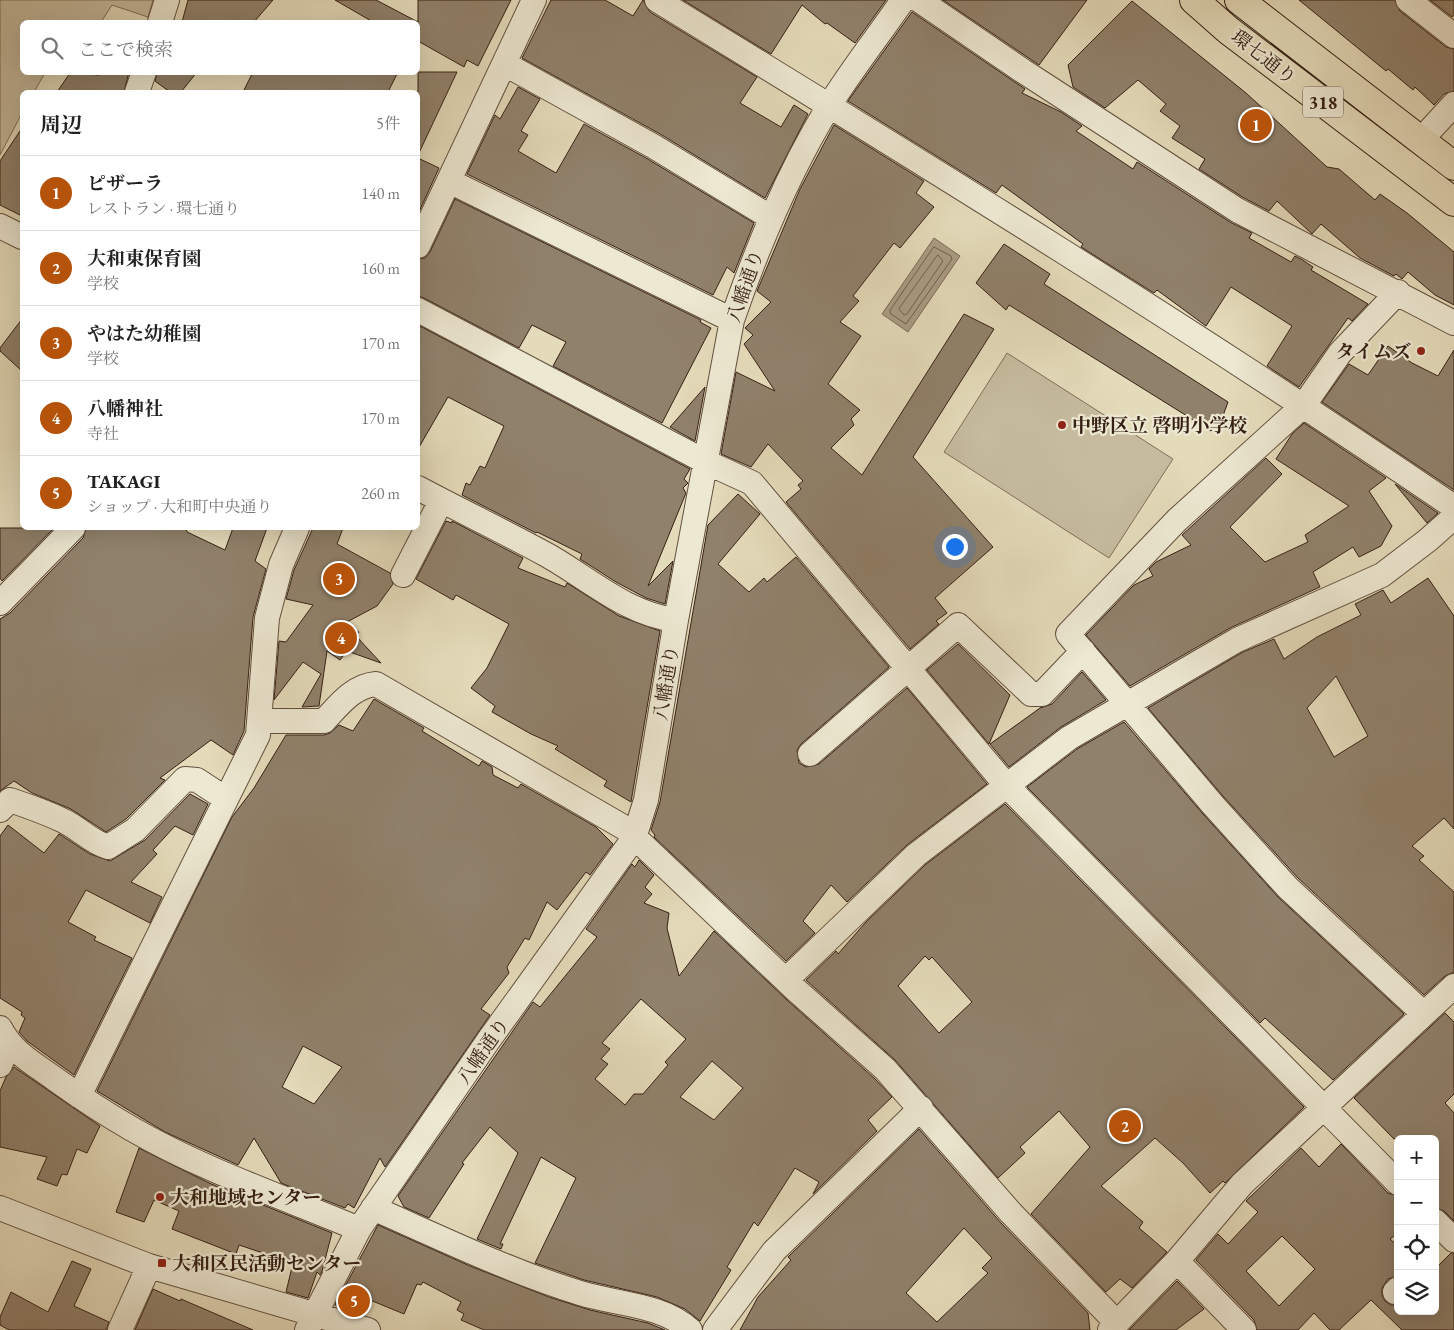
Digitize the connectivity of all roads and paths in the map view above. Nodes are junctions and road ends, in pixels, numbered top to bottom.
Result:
1 (167, 0) edge
2 (534, 0) edge
3 (657, 0) edge
4 (903, 0) edge
5 (919, 0) edge
6 (1194, 0) edge
7 (1408, 0) edge
8 (1250, 3) edge
9 (161, 20) edge
10 (1454, 36) edge
11 (505, 64) junction
12 (1454, 104) edge
13 (830, 105) junction
14 (1420, 141) junction
15 (1454, 166) edge
16 (448, 181) junction
17 (1454, 202) edge
18 (770, 217) junction
19 (0, 226) edge
20 (20, 236) edge
21 (420, 242) edge
22 (1398, 292) junction
23 (420, 311) edge
24 (732, 320) junction
25 (1454, 323) edge
26 (1304, 405) junction
27 (706, 462) junction
28 (420, 489) edge
29 (441, 501) junction
30 (1454, 507) edge
31 (1454, 517) edge
32 (71, 530) edge
33 (295, 530) edge
34 (403, 575) dead end
35 (0, 603) edge
36 (676, 620) junction
37 (1084, 651) junction
38 (908, 668) junction
39 (1128, 703) junction
40 (260, 721) junction
41 (810, 754) dead end
42 (1006, 785) junction
43 (226, 799) junction
44 (0, 810) edge
45 (634, 838) junction
46 (787, 979) junction
47 (1454, 986) edge
48 (1424, 1014) junction
49 (3, 1046) edge
50 (79, 1096) junction
51 (1323, 1107) junction
52 (921, 1108) junction
53 (1395, 1180) edge
54 (0, 1208) edge
55 (373, 1208) junction
56 (359, 1228) junction
57 (1177, 1261) junction
58 (149, 1266) junction
59 (310, 1322) edge
60 (1113, 1326) edge
61 (120, 1330) edge
62 (368, 1330) edge
63 (690, 1330) edge
64 (716, 1330) edge
65 (1244, 1330) edge

1 - 9 street
2 - 11 street
3 - 13 street
4 - 13 street, 八幡通り
5 - 22 street
6 - 17 main road, 環七通り / 318
7 - 10 street
8 - 14 main road, 環七通り / 318
11 - 16 street
11 - 18 street
12 - 14 street
13 - 18 street, 八幡通り
13 - 26 street
14 - 15 main road, 環七通り / 318
16 - 21 street
16 - 24 street
18 - 24 street, 八幡通り
19 - 20 street
22 - 25 street
22 - 26 street
23 - 27 street
24 - 27 street, 八幡通り
26 - 30 street
26 - 37 street
27 - 36 street, 八幡通り
27 - 38 street
28 - 29 street
29 - 34 street
29 - 36 street
31 - 39 street
32 - 35 street
33 - 40 street
36 - 45 street, 八幡通り
37 - 38 street
37 - 39 street
38 - 41 street
38 - 42 street
39 - 42 street
39 - 48 street
40 - 43 street
40 - 45 street
42 - 46 street
42 - 51 street
43 - 44 street
43 - 50 street
45 - 46 street
45 - 55 street, 八幡通り
46 - 52 street
47 - 48 street
48 - 51 street
49 - 50 street
50 - 56 street
51 - 53 street
51 - 57 street
52 - 60 street
52 - 64 street
54 - 58 street
55 - 56 street, 八幡通り
55 - 63 street
56 - 59 street, 八幡通り
57 - 60 street
57 - 65 street
58 - 59 street
58 - 61 street
59 - 62 street

